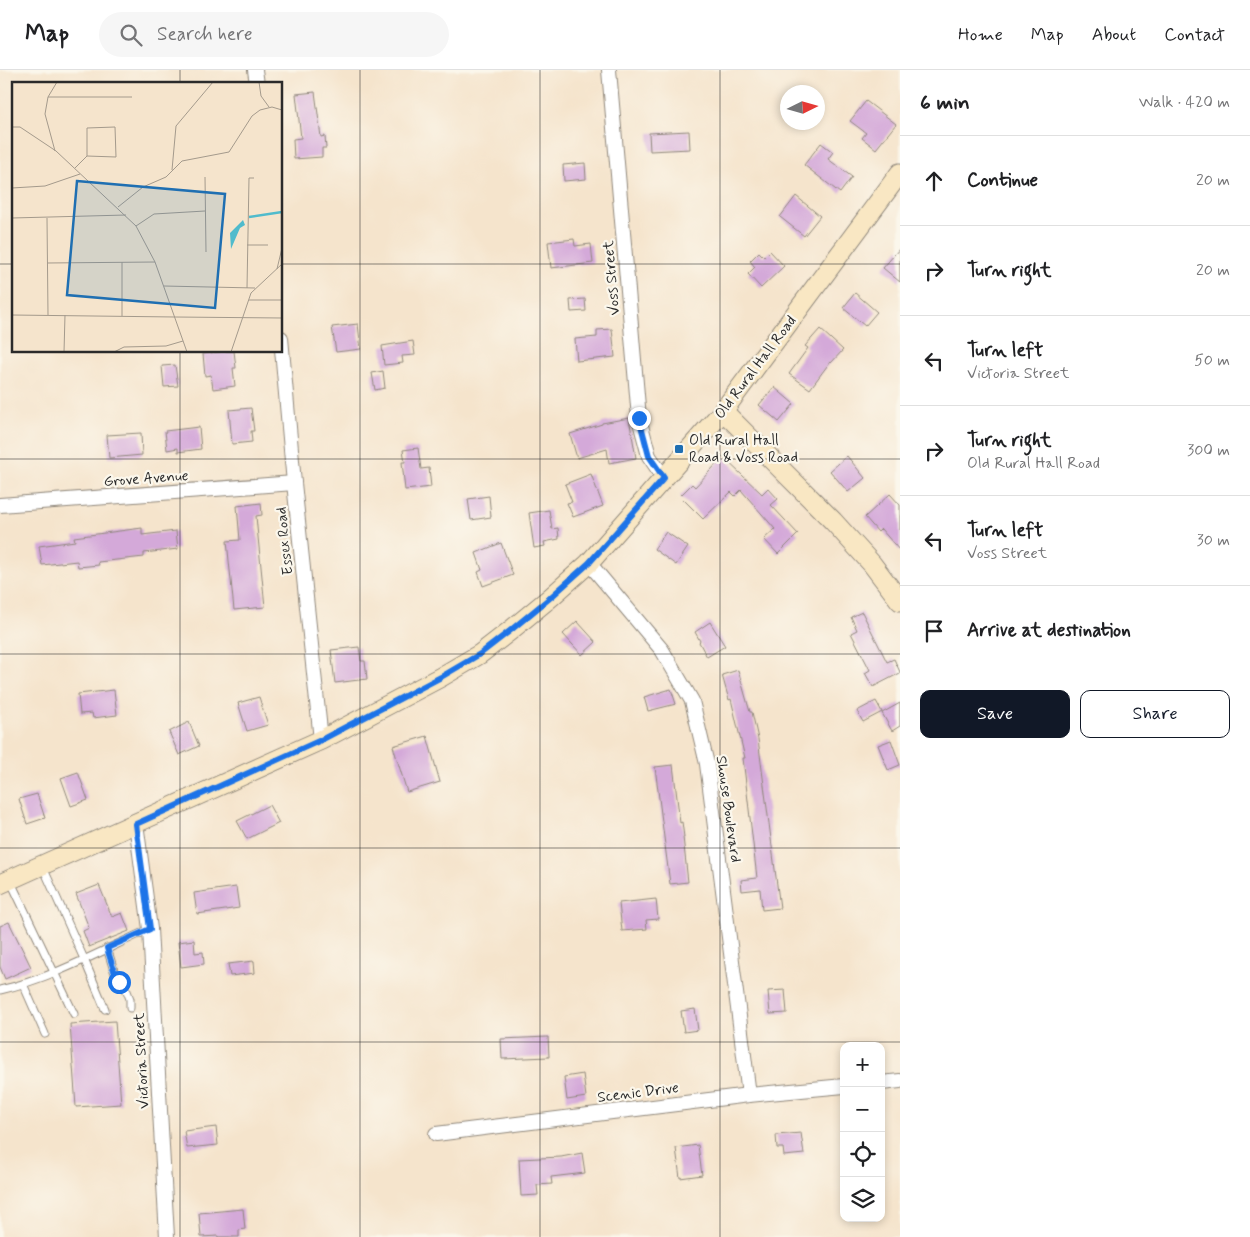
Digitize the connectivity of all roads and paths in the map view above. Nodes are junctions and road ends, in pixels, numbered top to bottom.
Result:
1 (609, 70) edge
2 (900, 173) edge
3 (282, 349) edge
4 (723, 411) junction
5 (664, 478) junction
6 (294, 483) junction
7 (0, 505) edge
8 (589, 563) junction
9 (900, 601) edge
10 (321, 740) junction
11 (136, 824) junction
12 (42, 865) junction
13 (5, 882) edge
14 (150, 929) junction
15 (107, 948) junction
16 (84, 959) junction
17 (54, 973) junction
18 (23, 984) junction
19 (0, 990) edge
20 (130, 1008) dead end
21 (105, 1009) dead end
22 (74, 1014) dead end
23 (45, 1034) dead end
24 (900, 1081) edge
25 (885, 1083) edge
26 (840, 1086) edge
27 (749, 1095) junction
28 (436, 1134) dead end
29 (168, 1237) edge

1 - 5 street, Voss Street
2 - 4 main road, Old Rural Hall Road
3 - 6 street, Essex Road
4 - 5 main road, Old Rural Hall Road
4 - 9 main road
5 - 8 main road, Old Rural Hall Road
6 - 7 street, Grove Avenue
6 - 10 street, Essex Road
8 - 10 main road, Old Rural Hall Road
8 - 27 street, Shouse Boulevard
10 - 11 main road, Old Rural Hall Road
11 - 12 main road, Old Rural Hall Road
11 - 14 street, Victoria Street
12 - 13 main road, Old Rural Hall Road
12 - 16 lane
13 - 17 lane
14 - 15 lane
14 - 29 street, Victoria Street
15 - 16 lane
15 - 20 lane
16 - 17 lane
16 - 21 lane
17 - 18 lane
17 - 22 lane
18 - 19 lane
18 - 23 lane
24 - 25 street
26 - 27 street, Scenic Drive
27 - 28 street, Scenic Drive

